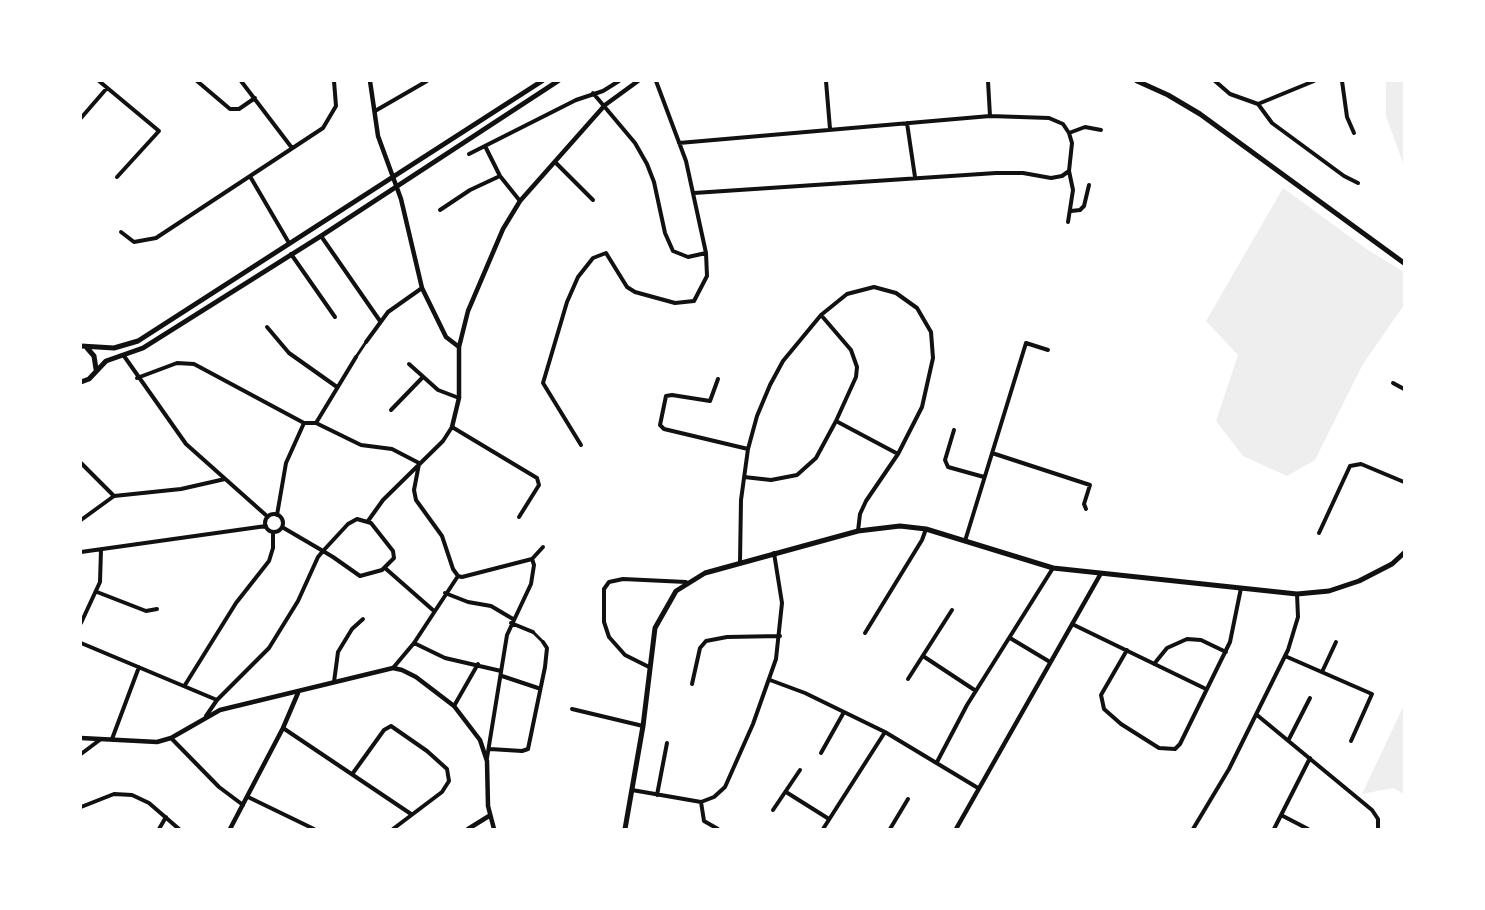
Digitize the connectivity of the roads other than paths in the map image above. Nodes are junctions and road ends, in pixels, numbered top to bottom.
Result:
1 (99, 81) edge
2 (197, 81) edge
3 (241, 81) edge
4 (334, 81) edge
5 (370, 81) edge
6 (427, 81) edge
7 (542, 81) edge
8 (558, 81) edge
9 (619, 81) edge
10 (639, 81) edge
11 (656, 81) edge
12 (826, 81) edge
13 (988, 81) edge
14 (1137, 81) edge
15 (1215, 81) edge
16 (1314, 81) edge
17 (1342, 81) edge
18 (107, 88) junction
19 (593, 93) junction
20 (255, 98) junction
21 (1258, 104) junction
22 (605, 105) junction
23 (375, 111) junction
24 (990, 116) junction
25 (81, 118) edge
26 (907, 123) junction
27 (830, 129) junction
28 (1101, 130) dead end
29 (1069, 133) junction
30 (1354, 133) dead end
31 (679, 143) junction
32 (484, 146) junction
33 (292, 148) junction
34 (469, 154) dead end
35 (555, 162) junction
36 (1069, 171) junction
37 (500, 176) junction
38 (117, 177) dead end
39 (392, 177) junction
40 (915, 177) junction
41 (251, 178) junction
42 (1358, 183) dead end
43 (1089, 185) dead end
44 (396, 186) junction
45 (694, 193) junction
46 (593, 200) dead end
47 (520, 201) junction
48 (440, 210) dead end
49 (1071, 211) junction
50 (1068, 222) dead end
51 (121, 232) dead end
52 (321, 236) junction
53 (290, 244) junction
54 (706, 253) junction
55 (291, 254) junction
56 (1404, 263) edge
57 (422, 288) junction
58 (821, 315) junction
59 (335, 317) dead end
60 (380, 321) junction
61 (267, 327) dead end
62 (366, 342) joint
63 (83, 347) edge
64 (459, 347) junction
65 (1048, 350) dead end
66 (124, 356) junction
67 (356, 357) joint
68 (409, 364) dead end
69 (95, 370) junction
70 (423, 377) junction
71 (137, 378) junction
72 (718, 379) dead end
73 (81, 382) edge
74 (1393, 383) dead end
75 (337, 387) junction
76 (1404, 388) edge
77 (459, 398) junction
78 (391, 410) dead end
79 (836, 421) junction
80 (304, 423) junction
81 (316, 423) junction
82 (452, 427) junction
83 (954, 430) dead end
84 (581, 445) dead end
85 (748, 449) junction
86 (992, 453) junction
87 (898, 454) junction
88 (81, 463) edge
89 (419, 463) junction
90 (744, 477) junction
91 (984, 477) junction
92 (226, 478) junction
93 (1404, 482) edge
94 (114, 496) junction
95 (1086, 509) dead end
96 (277, 515) junction
97 (268, 517) junction
98 (519, 518) dead end
99 (81, 520) edge
100 (368, 521) junction
101 (266, 526) junction
102 (282, 527) junction
103 (926, 529) junction
104 (858, 531) junction
105 (273, 532) junction
106 (1318, 533) dead end
107 (965, 542) junction
108 (543, 547) dead end
109 (101, 550) junction
110 (323, 551) junction
111 (81, 552) edge
112 (1404, 553) edge
113 (774, 554) junction
114 (532, 559) junction
115 (740, 562) junction
116 (385, 568) junction
117 (1053, 568) junction
118 (1100, 575) junction
119 (458, 576) junction
120 (686, 582) junction
121 (1241, 588) junction
122 (97, 592) junction
123 (445, 594) junction
124 (1297, 594) junction
125 (157, 609) dead end
126 (952, 610) dead end
127 (434, 611) junction
128 (363, 619) dead end
129 (512, 621) junction
130 (81, 623) edge
131 (1072, 624) junction
132 (533, 632) joint
133 (865, 633) dead end
134 (780, 636) junction
135 (1010, 638) junction
136 (81, 642) edge
137 (543, 642) joint
138 (1336, 642) dead end
139 (414, 644) junction
140 (1127, 650) junction
141 (1226, 652) junction
142 (923, 656) junction
143 (1285, 656) junction
144 (1050, 662) junction
145 (478, 664) junction
146 (1154, 664) junction
147 (139, 667) junction
148 (649, 667) junction
149 (393, 668) junction
150 (1322, 672) junction
151 (501, 674) junction
152 (908, 679) dead end
153 (770, 680) junction
154 (334, 682) junction
155 (692, 684) dead end
156 (185, 686) junction
157 (538, 688) junction
158 (1206, 689) junction
159 (976, 691) junction
160 (298, 693) junction
161 (1310, 698) dead end
162 (217, 700) junction
163 (454, 706) junction
164 (572, 709) dead end
165 (844, 712) junction
166 (1257, 715) junction
167 (206, 716) junction
168 (643, 726) junction
169 (283, 728) junction
170 (885, 732) junction
171 (81, 738) edge
172 (171, 738) junction
173 (102, 739) junction
174 (112, 739) junction
175 (1289, 739) junction
176 (1351, 741) dead end
177 (667, 743) dead end
178 (490, 749) junction
179 (821, 753) dead end
180 (81, 754) edge
181 (487, 758) junction
182 (1310, 758) junction
183 (937, 762) junction
184 (800, 770) dead end
185 (353, 773) junction
186 (978, 788) junction
187 (632, 790) junction
188 (786, 792) junction
189 (657, 795) junction
190 (248, 797) junction
191 (908, 799) dead end
192 (701, 802) junction
193 (243, 805) junction
194 (81, 806) edge
195 (774, 810) dead end
196 (411, 814) junction
197 (1281, 815) junction
198 (489, 816) junction
199 (166, 817) junction
200 (829, 819) junction
201 (159, 829) edge
202 (180, 829) edge
203 (230, 829) edge
204 (314, 829) edge
205 (393, 829) edge
206 (468, 829) edge
207 (494, 829) edge
208 (626, 829) edge
209 (718, 829) edge
210 (823, 829) edge
211 (890, 829) edge
212 (956, 829) edge
213 (1193, 829) edge
214 (1274, 829) edge
215 (1308, 829) edge
216 (1378, 829) edge

1 - 18 street
2 - 20 street
3 - 20 street
4 - 33 street
5 - 23 street
6 - 23 street
7 - 39 main road
8 - 44 main road
9 - 19 street
10 - 22 street
11 - 31 street
12 - 27 street
13 - 24 street
14 - 56 main road
15 - 21 street
16 - 21 street
17 - 30 street
18 - 25 street
18 - 38 street
19 - 22 street
19 - 32 street
20 - 33 street
21 - 42 street
22 - 35 street
22 - 54 street
23 - 39 street
24 - 26 street
24 - 29 street
26 - 27 street
26 - 40 street
27 - 31 street
28 - 29 street
29 - 36 street
31 - 45 street
32 - 34 street
32 - 37 street
33 - 41 street
35 - 46 street
35 - 47 street
36 - 40 street
36 - 49 street
37 - 47 street
37 - 48 street
39 - 44 street
39 - 53 main road
40 - 45 street
41 - 51 street
41 - 53 street
43 - 49 street
44 - 52 main road
44 - 57 street
45 - 54 street
47 - 64 street
49 - 50 street
52 - 55 main road
52 - 60 street
53 - 63 main road
54 - 84 street
55 - 59 street
55 - 66 main road
57 - 60 street
57 - 64 street
58 - 79 street
58 - 85 street
58 - 87 street
60 - 62 street
61 - 75 street
62 - 67 street
63 - 69 main road
64 - 77 street
65 - 86 street
66 - 69 main road
66 - 71 street
67 - 75 street
68 - 70 street
69 - 73 main road
70 - 77 street
70 - 78 street
71 - 80 street
71 - 92 street
72 - 85 street
74 - 76 street
75 - 81 street
77 - 82 street
79 - 87 street
79 - 90 street
80 - 81 street
80 - 96 street
81 - 89 street
82 - 89 street
82 - 98 street
83 - 91 street
85 - 90 street
86 - 91 street
86 - 95 street
87 - 104 street
88 - 94 street
89 - 100 street
89 - 119 street
90 - 115 street
91 - 107 street
92 - 94 street
92 - 97 street
93 - 106 street
94 - 99 street
96 - 97 street
96 - 102 street
97 - 101 street
100 - 110 street
100 - 116 street
101 - 105 street
101 - 109 street
102 - 105 street
102 - 110 street
103 - 104 main road
103 - 107 main road
103 - 133 street
104 - 113 main road
105 - 156 street
107 - 117 main road
108 - 114 street
109 - 111 street
109 - 122 street
110 - 116 street
110 - 162 street
112 - 124 main road
113 - 115 main road
113 - 134 street
114 - 119 street
114 - 129 street
115 - 120 main road
116 - 127 street
117 - 118 main road
117 - 135 street
118 - 121 main road
118 - 131 street
119 - 123 street
120 - 148 main road
120 - 148 street
121 - 124 main road
121 - 141 street
122 - 125 street
122 - 130 street
123 - 127 street
123 - 129 street
124 - 143 street
126 - 142 street
127 - 139 street
128 - 154 street
129 - 132 street
129 - 151 street
131 - 140 street
131 - 144 street
132 - 137 street
134 - 153 street
134 - 155 street
135 - 144 street
135 - 159 street
136 - 147 street
137 - 157 street
138 - 150 street
139 - 145 street
139 - 149 street
140 - 146 street
140 - 158 street
141 - 146 street
141 - 158 street
142 - 152 street
142 - 159 street
143 - 150 street
143 - 166 street
144 - 186 street
145 - 151 street
145 - 163 street
146 - 158 street
147 - 156 street
147 - 174 street
148 - 168 main road
149 - 154 street
149 - 163 street
150 - 176 street
151 - 157 street
151 - 178 street
153 - 165 street
153 - 192 street
154 - 160 street
156 - 162 street
157 - 178 street
159 - 183 street
160 - 167 street
160 - 169 street
161 - 175 street
162 - 167 street
163 - 181 street
164 - 168 street
165 - 170 street
165 - 179 street
166 - 175 street
166 - 213 street
167 - 172 street
168 - 187 main road
169 - 185 street
169 - 190 street
170 - 183 street
170 - 200 street
171 - 173 street
172 - 174 street
172 - 193 street
173 - 174 street
173 - 180 street
175 - 182 street
177 - 189 street
178 - 181 street
181 - 198 street
182 - 197 street
182 - 216 street
183 - 186 street
184 - 188 street
185 - 196 street
185 - 196 street
186 - 212 street
187 - 189 street
187 - 208 main road
188 - 195 street
188 - 200 street
189 - 192 street
190 - 193 street
190 - 204 street
191 - 211 street
192 - 209 street
193 - 203 street
194 - 199 street
196 - 205 street
197 - 214 street
197 - 215 street
198 - 206 street
198 - 207 street
199 - 201 street
199 - 202 street
200 - 210 street

